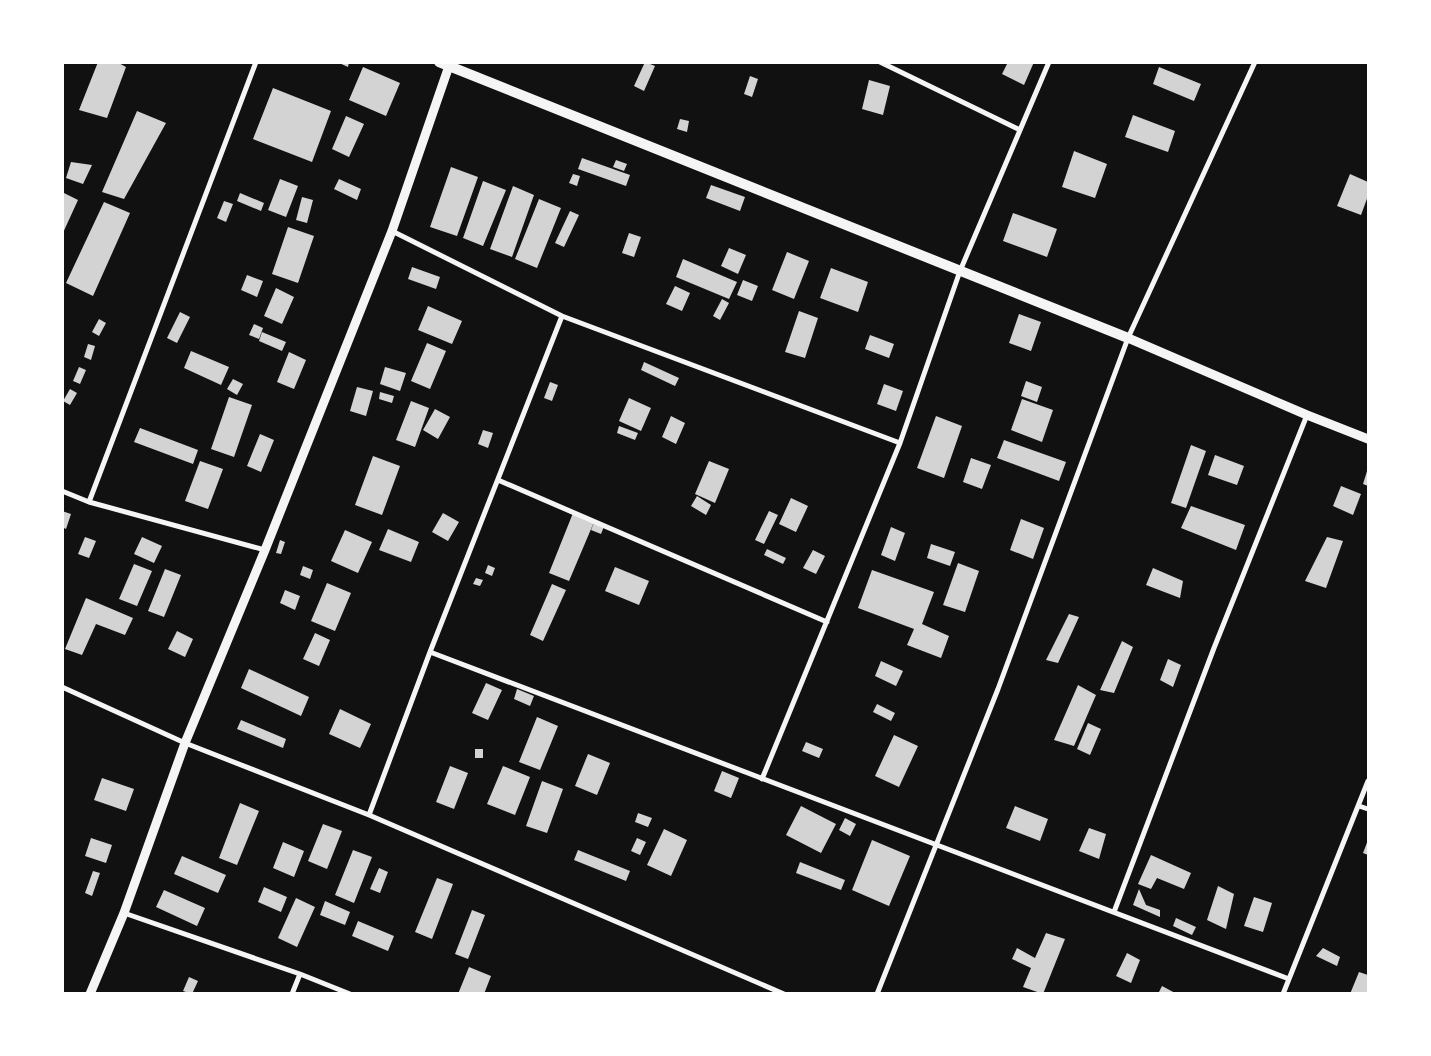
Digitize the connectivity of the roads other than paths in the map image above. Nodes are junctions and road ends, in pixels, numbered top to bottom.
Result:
1 (256, 62) edge
2 (880, 62) edge
3 (1049, 62) edge
4 (1255, 62) edge
5 (446, 64) edge
6 (1020, 130) junction
7 (392, 231) junction
8 (960, 270) junction
9 (562, 316) junction
10 (1128, 338) junction
11 (1307, 415) junction
12 (1368, 439) edge
13 (900, 443) junction
14 (498, 480) junction
15 (62, 491) edge
16 (88, 502) junction
17 (265, 550) junction
18 (827, 622) junction
19 (430, 652) junction
20 (62, 687) edge
21 (185, 743) junction
22 (762, 779) junction
23 (1368, 781) edge
24 (1359, 806) junction
25 (1368, 809) edge
26 (369, 815) junction
27 (936, 845) junction
28 (1114, 912) junction
29 (124, 913) junction
30 (300, 974) junction
31 (1289, 979) junction
32 (90, 994) edge
33 (292, 994) edge
34 (350, 994) edge
35 (784, 994) edge
36 (877, 994) edge
37 (1283, 994) edge

1 - 16 street
2 - 6 street
3 - 6 street
4 - 10 street
5 - 7 street
5 - 8 main road
6 - 8 street
7 - 9 street
7 - 17 street
8 - 10 main road
8 - 13 street
9 - 13 street
9 - 14 street
10 - 11 street
10 - 27 street
11 - 12 street
11 - 28 street
13 - 18 street
14 - 18 street
14 - 19 street
15 - 16 street
16 - 17 street
17 - 21 street
18 - 22 street
19 - 22 street
19 - 26 street
20 - 21 street
21 - 26 street
21 - 29 street
22 - 27 street
23 - 24 street
24 - 25 street
24 - 31 street
26 - 35 street
27 - 28 street
27 - 36 street
28 - 31 street
29 - 30 street
29 - 32 street
30 - 33 street
30 - 34 street
31 - 37 street

